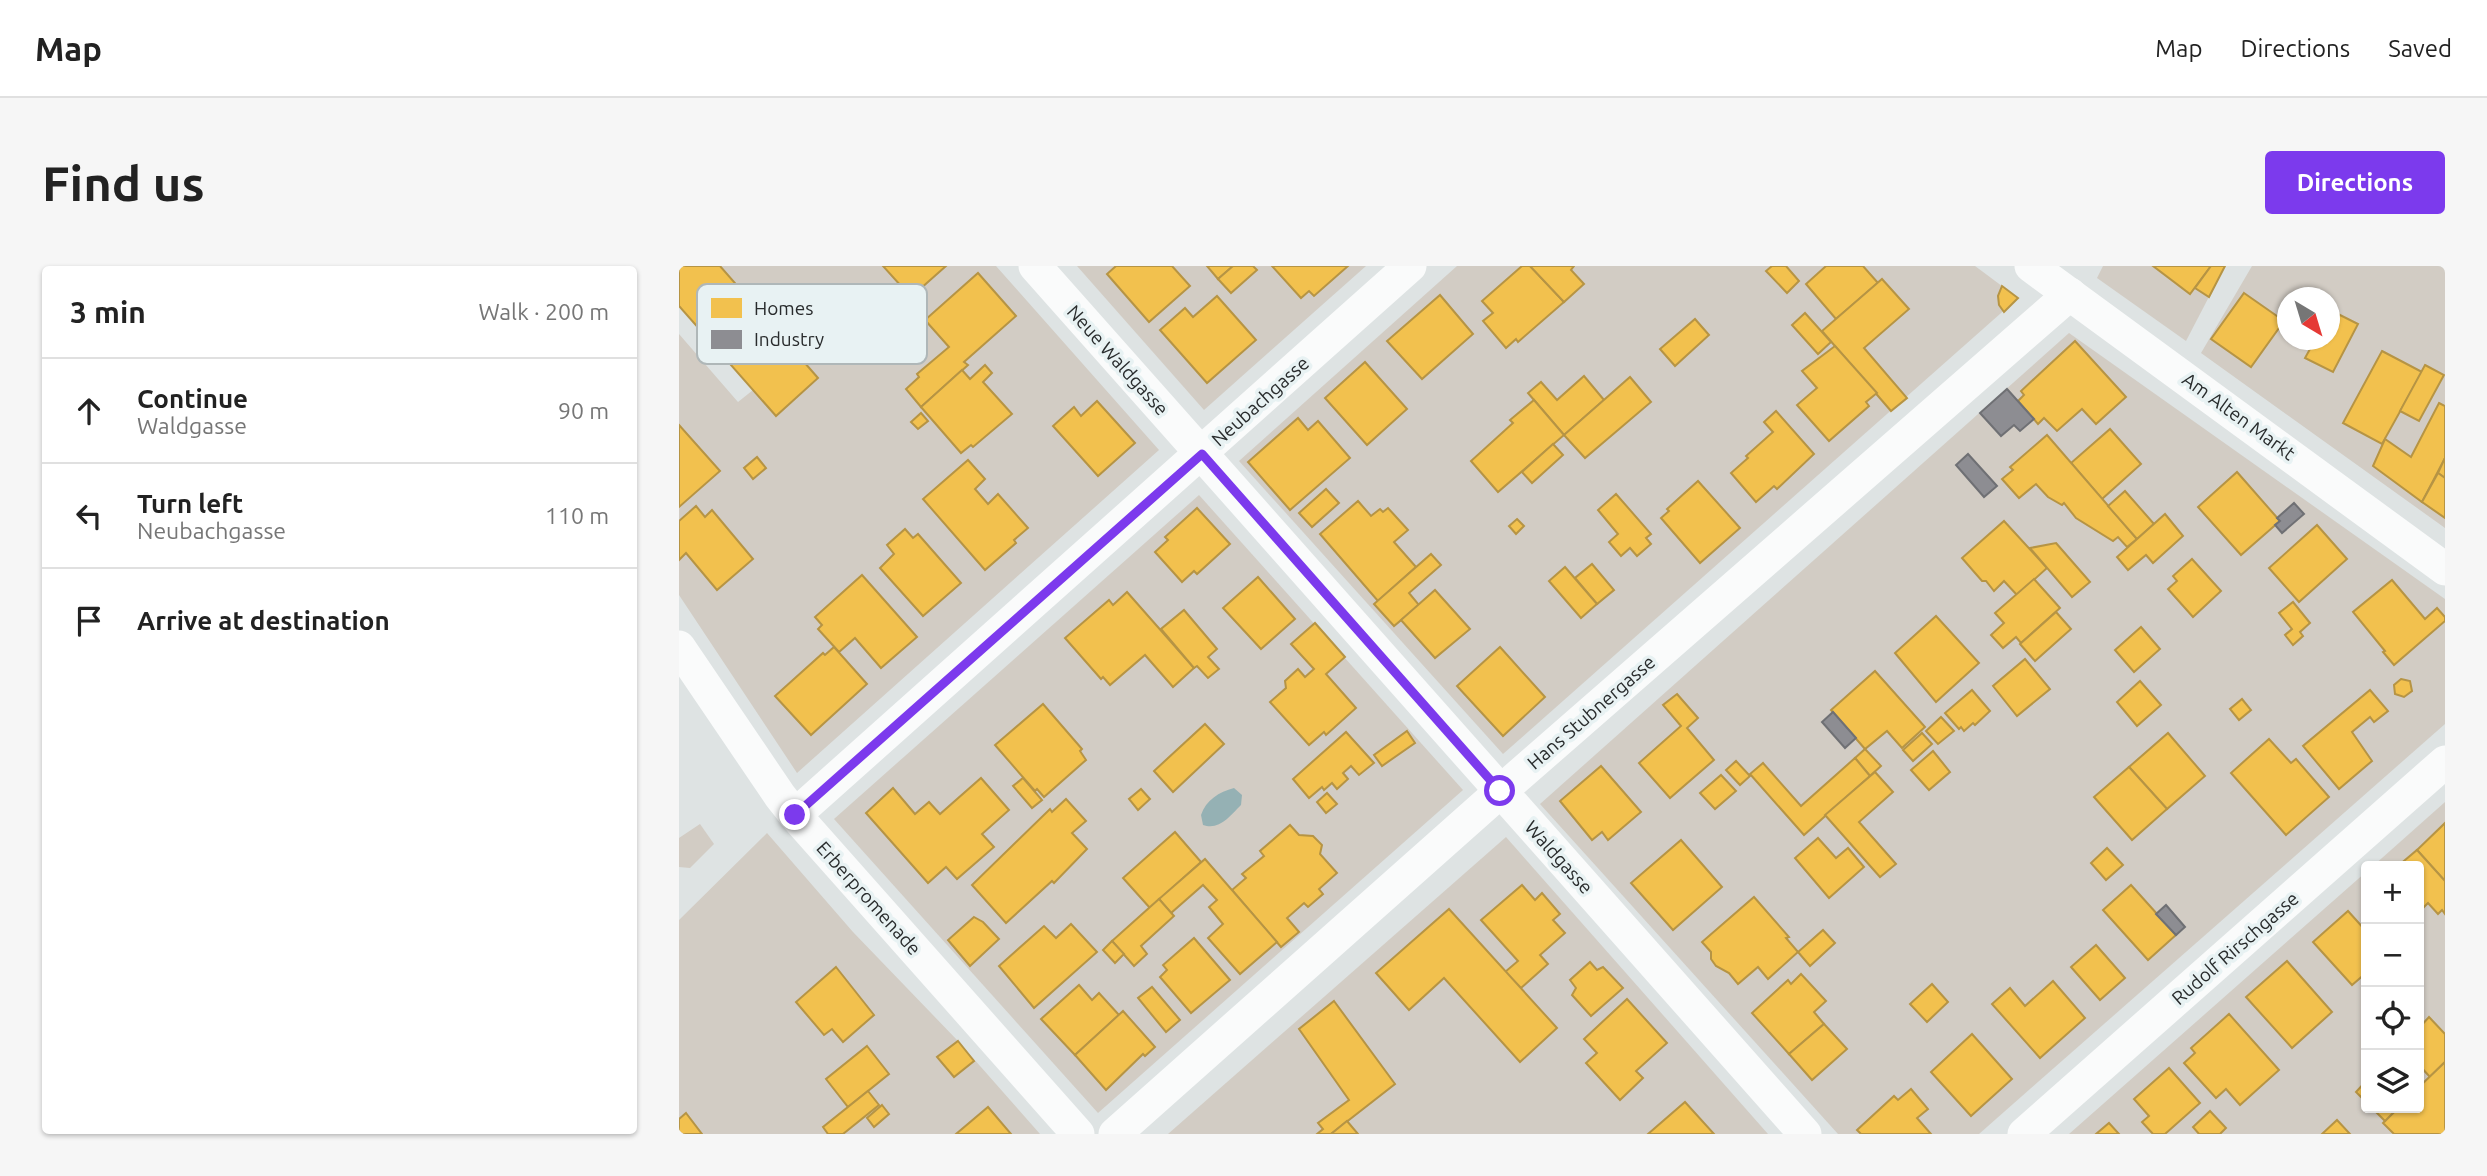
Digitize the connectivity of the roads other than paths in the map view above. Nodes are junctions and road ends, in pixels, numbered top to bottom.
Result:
1 (1035, 266) edge
2 (1410, 266) edge
3 (2031, 266) edge
4 (2070, 295) junction
5 (1202, 454) junction
6 (2445, 569) edge
7 (679, 647) edge
8 (2445, 762) edge
9 (1500, 791) junction
10 (795, 815) junction
11 (1078, 1134) edge
12 (1115, 1134) edge
13 (1805, 1134) edge
14 (2024, 1134) edge

1 - 5 street, Neue Waldgasse
2 - 5 street, Neubachgasse
3 - 4 street, Am Alten Markt
4 - 6 street, Am Alten Markt
4 - 9 street, Hans Stubnergasse
5 - 9 street, Waldgasse
5 - 10 street, Neubachgasse
7 - 10 street, Erberpromenade
8 - 14 street, Rudolf Rirschgasse
9 - 12 street, Hans Stubnergasse
9 - 13 street, Waldgasse
10 - 11 street, Erberpromenade

